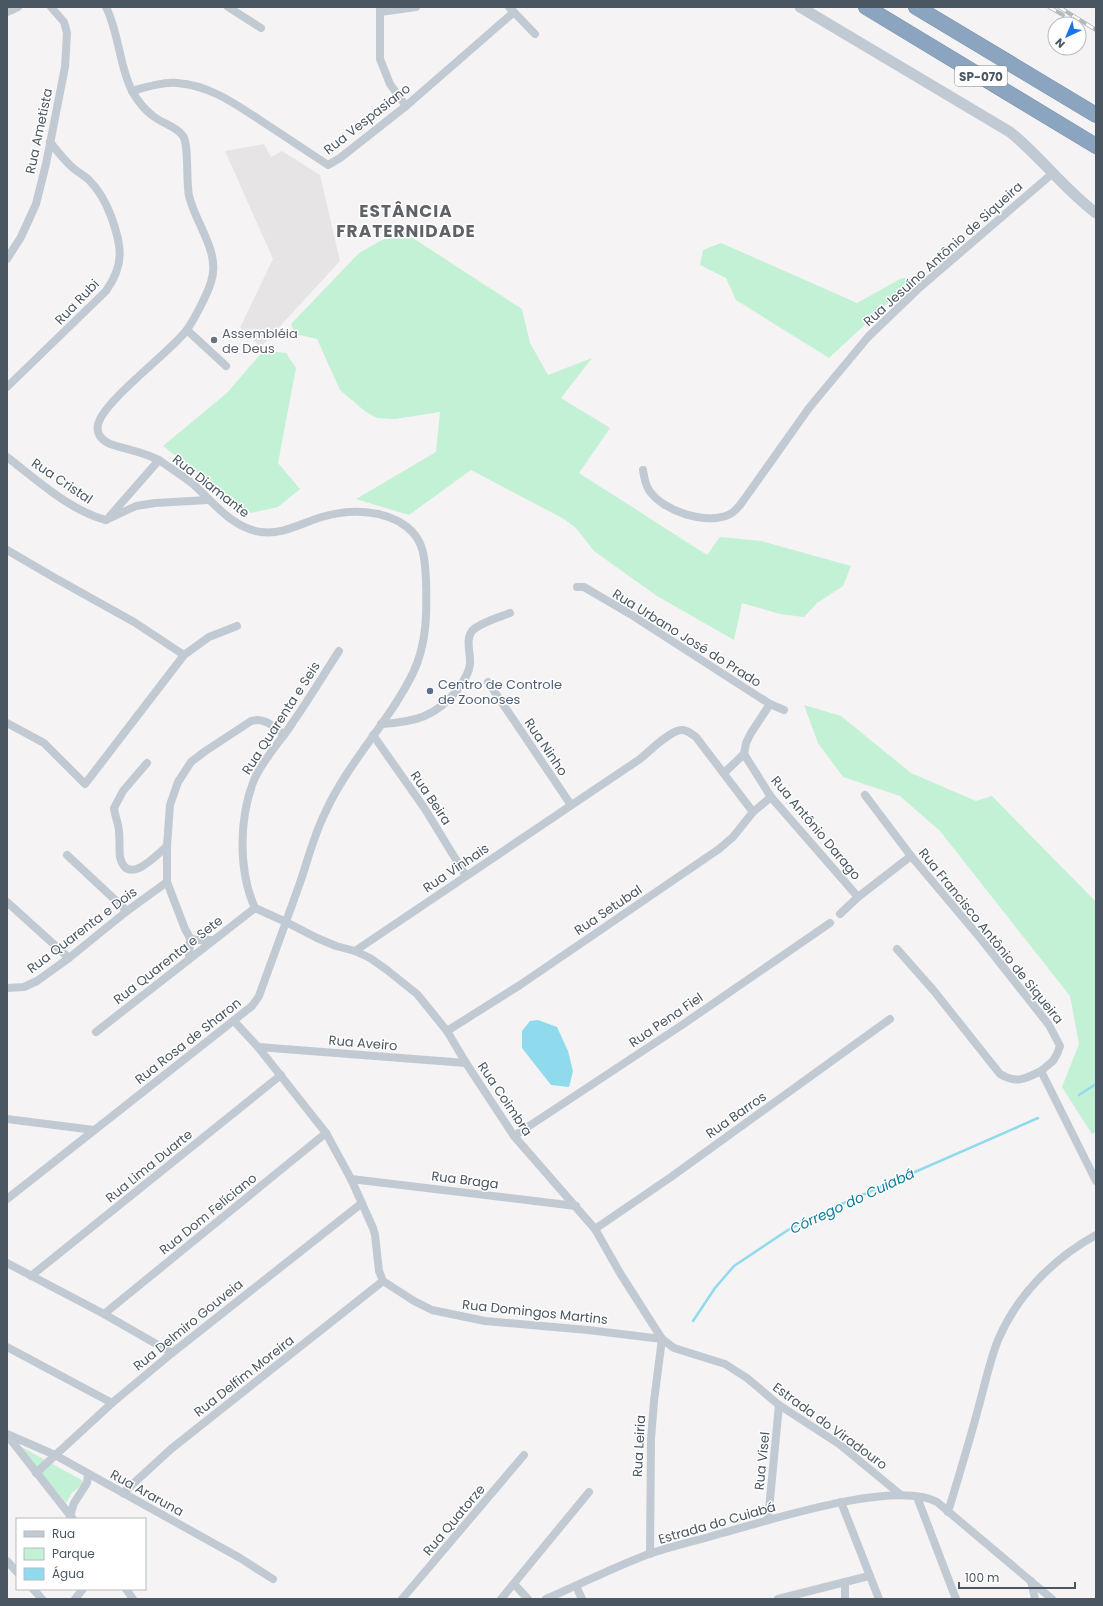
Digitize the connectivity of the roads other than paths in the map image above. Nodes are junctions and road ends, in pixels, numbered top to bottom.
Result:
1 (18, 7) edge
2 (51, 7) edge
3 (106, 7) edge
4 (228, 7) edge
5 (416, 7) edge
6 (800, 7) edge
7 (866, 7) edge
8 (916, 7) edge
9 (380, 10) edge
10 (512, 10) edge
11 (7, 12) edge
12 (261, 28) dead end
13 (536, 34) dead end
14 (132, 91) junction
15 (406, 106) junction
16 (1096, 115) edge
17 (50, 142) junction
18 (1096, 146) edge
19 (1053, 173) junction
20 (1096, 212) edge
21 (7, 259) edge
22 (187, 330) junction
23 (226, 366) dead end
24 (7, 388) edge
25 (7, 457) edge
26 (159, 460) junction
27 (643, 470) dead end
28 (208, 500) junction
29 (106, 520) junction
30 (7, 550) edge
31 (577, 587) dead end
32 (510, 613) dead end
33 (237, 626) dead end
34 (339, 651) dead end
35 (184, 655) junction
36 (488, 682) dead end
37 (770, 704) junction
38 (784, 710) dead end
39 (7, 723) edge
40 (381, 724) junction
41 (284, 735) junction
42 (373, 735) junction
43 (744, 754) junction
44 (146, 763) dead end
45 (724, 773) junction
46 (865, 795) dead end
47 (771, 797) junction
48 (571, 805) junction
49 (754, 812) junction
50 (167, 846) junction
51 (67, 855) dead end
52 (911, 856) junction
53 (466, 876) junction
54 (167, 882) junction
55 (858, 897) junction
56 (7, 902) edge
57 (255, 908) junction
58 (126, 911) junction
59 (840, 914) dead end
60 (286, 922) junction
61 (830, 923) dead end
62 (190, 938) junction
63 (213, 940) junction
64 (897, 949) dead end
65 (355, 951) junction
66 (68, 958) junction
67 (190, 958) junction
68 (7, 988) edge
69 (890, 1019) dead end
70 (234, 1021) junction
71 (447, 1031) junction
72 (96, 1032) dead end
73 (258, 1047) junction
74 (466, 1063) junction
75 (1041, 1071) junction
76 (281, 1075) junction
77 (7, 1119) edge
78 (94, 1130) junction
79 (326, 1133) junction
80 (514, 1136) junction
81 (351, 1179) junction
82 (1096, 1181) edge
83 (7, 1200) edge
84 (362, 1203) junction
85 (576, 1206) junction
86 (595, 1229) junction
87 (1096, 1235) edge
88 (7, 1263) edge
89 (31, 1276) junction
90 (383, 1281) junction
91 (104, 1314) junction
92 (662, 1339) junction
93 (7, 1347) edge
94 (172, 1353) junction
95 (112, 1403) junction
96 (779, 1405) junction
97 (7, 1435) edge
98 (524, 1455) dead end
99 (55, 1456) junction
100 (36, 1473) junction
101 (88, 1475) junction
102 (589, 1492) dead end
103 (123, 1494) junction
104 (901, 1495) junction
105 (917, 1497) junction
106 (841, 1502) junction
107 (948, 1512) junction
108 (71, 1517) edge
109 (768, 1520) junction
110 (650, 1554) junction
111 (8, 1565) edge
112 (16, 1571) edge
113 (869, 1576) junction
114 (273, 1579) dead end
115 (1031, 1581) junction
116 (845, 1582) junction
117 (514, 1584) junction
118 (576, 1586) junction
119 (34, 1590) edge
120 (82, 1590) edge
121 (127, 1590) edge
122 (407, 1597) edge
123 (42, 1599) edge
124 (75, 1599) edge
125 (133, 1599) edge
126 (501, 1599) edge
127 (528, 1599) edge
128 (546, 1599) edge
129 (582, 1599) edge
130 (781, 1599) edge
131 (845, 1599) edge
132 (879, 1599) edge
133 (956, 1599) edge
134 (1035, 1599) edge
135 (1052, 1599) edge

1 - 11 street
2 - 17 street, Rua Ametista
3 - 14 street, Rua Diamante
4 - 12 street
5 - 9 street
6 - 19 street
7 - 18 highway, SP-070
8 - 16 highway, SP-070
9 - 15 street
10 - 13 street
10 - 15 street, Rua Vespasiano
14 - 15 street, Rua Vespasiano
14 - 22 street, Rua Diamante
17 - 21 street, Rua Ametista
17 - 24 street, Rua Rubi
19 - 20 street
19 - 27 street, Rua Jesuíno Antônio de Siqueira
22 - 23 street
22 - 26 street, Rua Diamante
25 - 29 street, Rua Cristal
26 - 28 street, Rua Diamante
26 - 29 street
28 - 29 street
28 - 40 street, Rua Diamante
30 - 35 street
31 - 37 street, Rua Urbano José do Prado
32 - 40 street
33 - 35 street
34 - 41 street, Rua Quarenta e Seis
35 - 39 street
36 - 48 street, Rua Ninho
37 - 38 street, Rua Urbano José do Prado
37 - 43 street
40 - 42 street, Rua Rosa de Sharon
41 - 50 street
41 - 57 street, Rua Quarenta e Seis
42 - 53 street, Rua Beira
42 - 60 street, Rua Rosa de Sharon
43 - 45 street
43 - 47 street, Rua Antônio Darago
44 - 50 street
45 - 48 street, Rua Vinhais
45 - 49 street
46 - 52 street, Rua Francisco Antônio de Siqueira
47 - 49 street, Rua Setubal
47 - 55 street, Rua Antônio Darago
48 - 53 street, Rua Vinhais
49 - 71 street, Rua Setubal
50 - 54 street
51 - 58 street
52 - 55 street
52 - 75 street, Rua Francisco Antônio de Siqueira
53 - 65 street, Rua Vinhais
54 - 58 street, Rua Quarenta e Dois
54 - 62 street
55 - 59 street
56 - 66 street
57 - 60 street
57 - 63 street, Rua Quarenta e Sete
58 - 66 street, Rua Quarenta e Dois
60 - 65 street, Rua Coimbra
60 - 70 street, Rua Rosa de Sharon
61 - 80 street, Rua Pena Fiel
62 - 63 street
62 - 67 street
63 - 67 street, Rua Quarenta e Sete
64 - 75 street
65 - 71 street, Rua Coimbra
66 - 68 street, Rua Quarenta e Dois
67 - 72 street, Rua Quarenta e Sete
69 - 86 street, Rua Barros
70 - 73 street
70 - 78 street, Rua Rosa de Sharon
71 - 74 street, Rua Coimbra
73 - 74 street, Rua Aveiro
73 - 76 street
74 - 80 street, Rua Coimbra
75 - 82 street
76 - 79 street
76 - 89 street, Rua Lima Duarte
77 - 78 street
78 - 83 street, Rua Rosa de Sharon
79 - 81 street
79 - 91 street, Rua Dom Felíciano
80 - 85 street, Rua Coimbra
81 - 84 street
81 - 85 street, Rua Braga
84 - 90 street
84 - 94 street, Rua Delmiro Gouveia
85 - 86 street, Rua Coimbra
86 - 92 street, Rua Coimbra
87 - 107 street
88 - 89 street
89 - 91 street
90 - 92 street, Rua Domingos Martins
90 - 103 street, Rua Delfim Moreira
91 - 94 street
92 - 96 street, Estrada do Viradouro
92 - 110 street, Rua Leiria
93 - 95 street
94 - 95 street, Rua Delmiro Gouveia
95 - 99 street, Rua Delmiro Gouveia
96 - 104 street, Estrada do Viradouro
96 - 109 street, Rua Visel
97 - 99 street, Rua Araruna
97 - 100 street
98 - 122 street, Rua Quatorze
99 - 100 street, Rua Delmiro Gouveia
99 - 101 street, Rua Araruna
100 - 108 street
101 - 103 street, Rua Araruna
101 - 108 street
102 - 117 street
103 - 114 street, Rua Araruna
104 - 105 street
104 - 106 street, Estrada do Cuiabá
105 - 107 street
105 - 133 street
106 - 109 street, Estrada do Cuiabá
106 - 113 street
107 - 115 street
109 - 110 street, Estrada do Cuiabá
110 - 118 street, Estrada do Cuiabá
111 - 112 street
113 - 116 street
113 - 132 street
115 - 134 street
115 - 135 street
116 - 130 street
116 - 131 street
117 - 126 street
117 - 127 street
118 - 128 street, Estrada do Cuiabá
118 - 129 street
119 - 123 street
120 - 124 street
121 - 125 street

